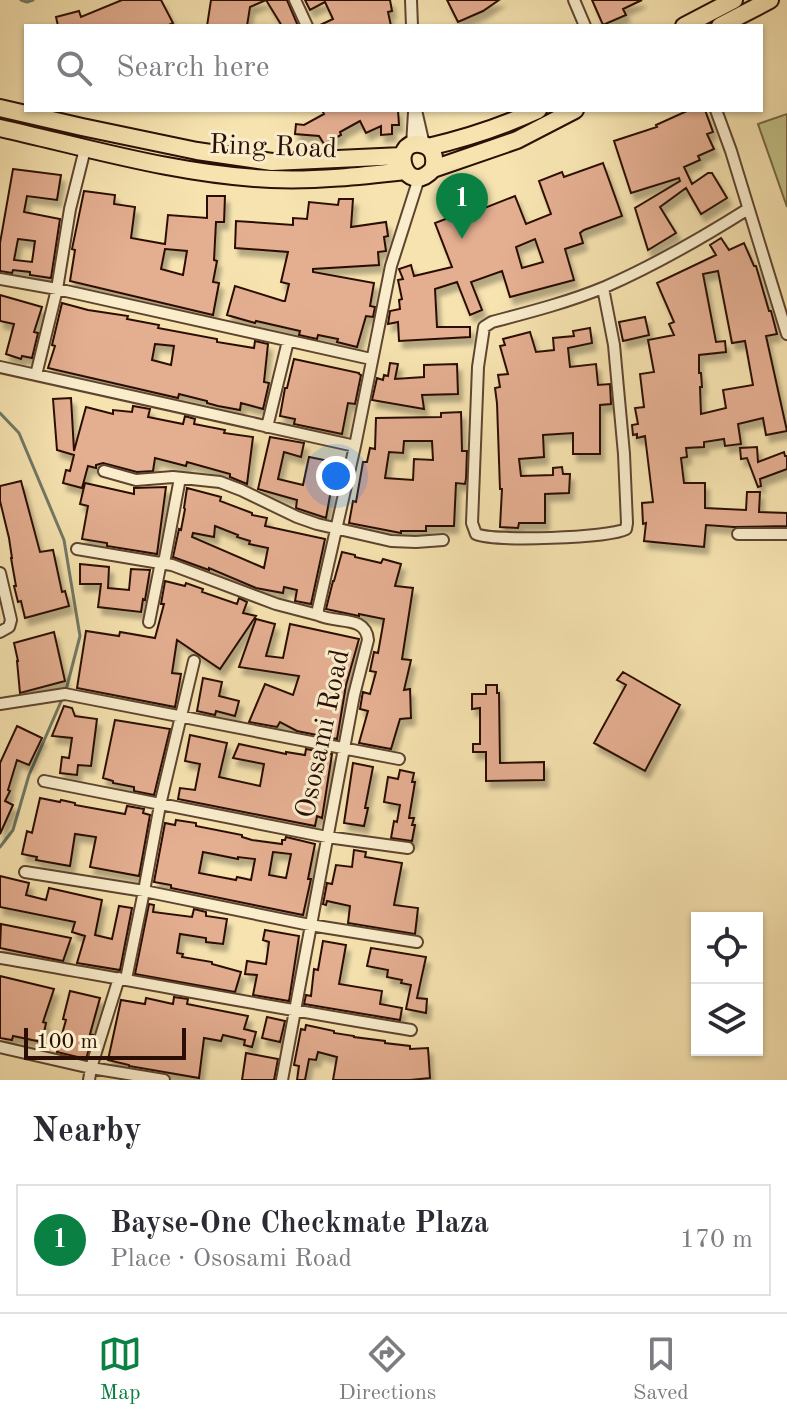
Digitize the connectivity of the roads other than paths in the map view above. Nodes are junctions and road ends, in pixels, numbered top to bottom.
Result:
1 (295, 0) edge
2 (411, 0) edge
3 (574, 0) edge
4 (734, 0) edge
5 (770, 0) edge
6 (306, 24) edge
7 (412, 24) edge
8 (584, 24) edge
9 (688, 24) edge
10 (724, 24) edge
11 (0, 108) edge
12 (415, 112) edge
13 (534, 112) edge
14 (571, 112) edge
15 (717, 112) edge
16 (0, 128) edge
17 (85, 149) junction
18 (417, 161) junction
19 (748, 209) junction
20 (0, 279) edge
21 (603, 288) junction
22 (57, 289) junction
23 (787, 334) edge
24 (288, 341) junction
25 (371, 359) junction
26 (0, 367) edge
27 (36, 375) junction
28 (267, 427) junction
29 (355, 446) junction
30 (104, 471) dead end
31 (180, 478) junction
32 (337, 529) junction
33 (738, 534) dead end
34 (787, 534) edge
35 (443, 540) dead end
36 (77, 549) dead end
37 (162, 563) junction
38 (0, 573) edge
39 (318, 615) junction
40 (149, 622) dead end
41 (0, 632) edge
42 (194, 661) dead end
43 (0, 704) edge
44 (182, 716) junction
45 (344, 748) junction
46 (399, 759) dead end
47 (44, 781) dead end
48 (160, 805) junction
49 (327, 837) junction
50 (408, 848) dead end
51 (25, 872) dead end
52 (144, 891) junction
53 (310, 925) junction
54 (417, 942) dead end
55 (0, 958) edge
56 (122, 978) junction
57 (294, 1011) junction
58 (411, 1030) dead end
59 (0, 1047) edge
60 (91, 1068) junction
61 (89, 1080) edge
62 (164, 1080) edge
63 (282, 1080) edge

1 - 6 street
2 - 7 street
3 - 8 street
4 - 9 main road
5 - 10 main road
11 - 18 main road, Ring Road
12 - 18 street, Ososami Road
13 - 18 main road, Ring Road
14 - 18 main road, Ring Road
15 - 19 street
16 - 17 main road, Ring Road
17 - 18 main road, Ring Road
17 - 22 street
18 - 25 street, Ososami Road
19 - 21 street
19 - 23 street
20 - 22 street
21 - 21 street
22 - 24 street
22 - 27 street
24 - 25 street
24 - 28 street
25 - 29 street, Ososami Road
26 - 27 street
27 - 28 street
28 - 29 street
29 - 32 street, Ososami Road
30 - 31 street
31 - 32 street
31 - 37 street
32 - 35 street
32 - 39 street, Ososami Road
33 - 34 street
36 - 37 street
37 - 39 street
37 - 40 street
38 - 41 street
39 - 45 street, Ososami Road
42 - 44 street
43 - 44 street
44 - 45 street
44 - 48 street
45 - 46 street
45 - 49 street, Ososami Road
47 - 48 street
48 - 49 street
48 - 52 street
49 - 50 street
49 - 53 street, Ososami Road
51 - 52 street
52 - 53 street
52 - 56 street
53 - 54 street
53 - 57 street, Ososami Road
55 - 56 street
56 - 57 street
56 - 60 street
57 - 58 street
57 - 63 street, Ososami Road
59 - 60 street
60 - 61 street
60 - 62 street

